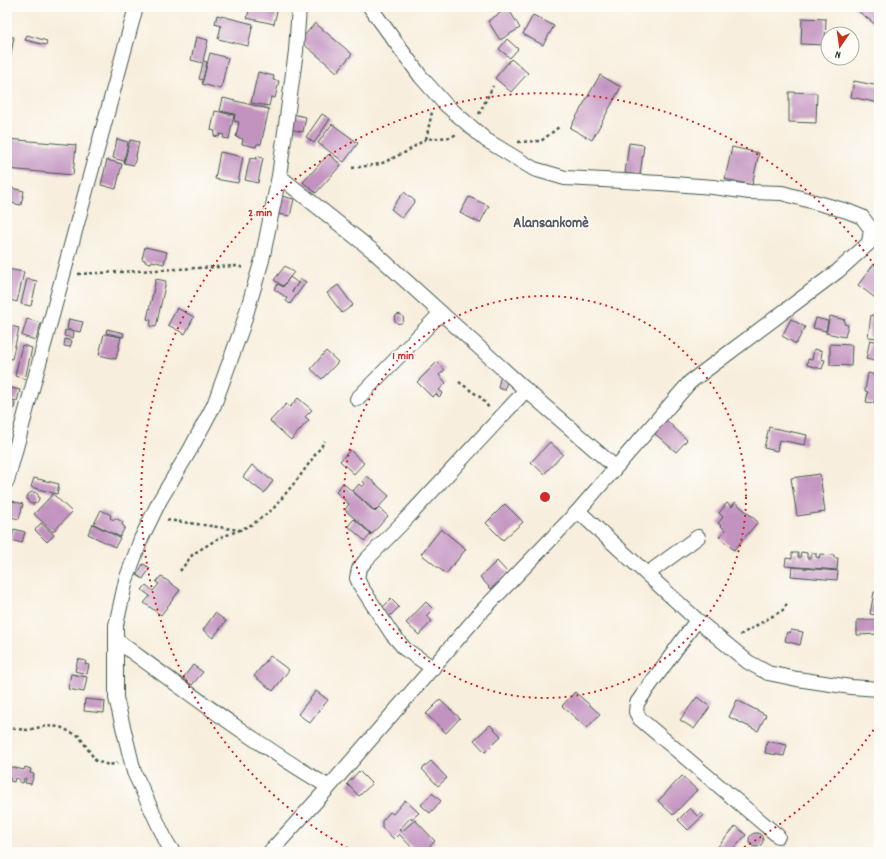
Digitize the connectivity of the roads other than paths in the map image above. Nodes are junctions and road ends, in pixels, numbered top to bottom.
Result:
1 (136, 7) edge
2 (299, 7) edge
3 (370, 7) edge
4 (279, 176) junction
5 (874, 238) edge
6 (441, 312) junction
7 (526, 390) junction
8 (357, 399) dead end
9 (615, 467) junction
10 (7, 481) edge
11 (578, 511) junction
12 (698, 537) dead end
13 (647, 574) junction
14 (697, 620) junction
15 (116, 640) junction
16 (432, 668) junction
17 (879, 688) edge
18 (329, 788) junction
19 (778, 836) dead end
20 (173, 852) edge
21 (270, 852) edge

1 - 10 street
2 - 4 street
3 - 5 street
4 - 6 street
4 - 15 street
5 - 9 street
6 - 7 street
6 - 8 street
7 - 9 street
7 - 16 street
9 - 11 street
11 - 13 street
11 - 16 street
12 - 13 street
13 - 14 street
14 - 17 street
14 - 19 street
15 - 18 street
15 - 20 street
16 - 18 street
18 - 21 street

